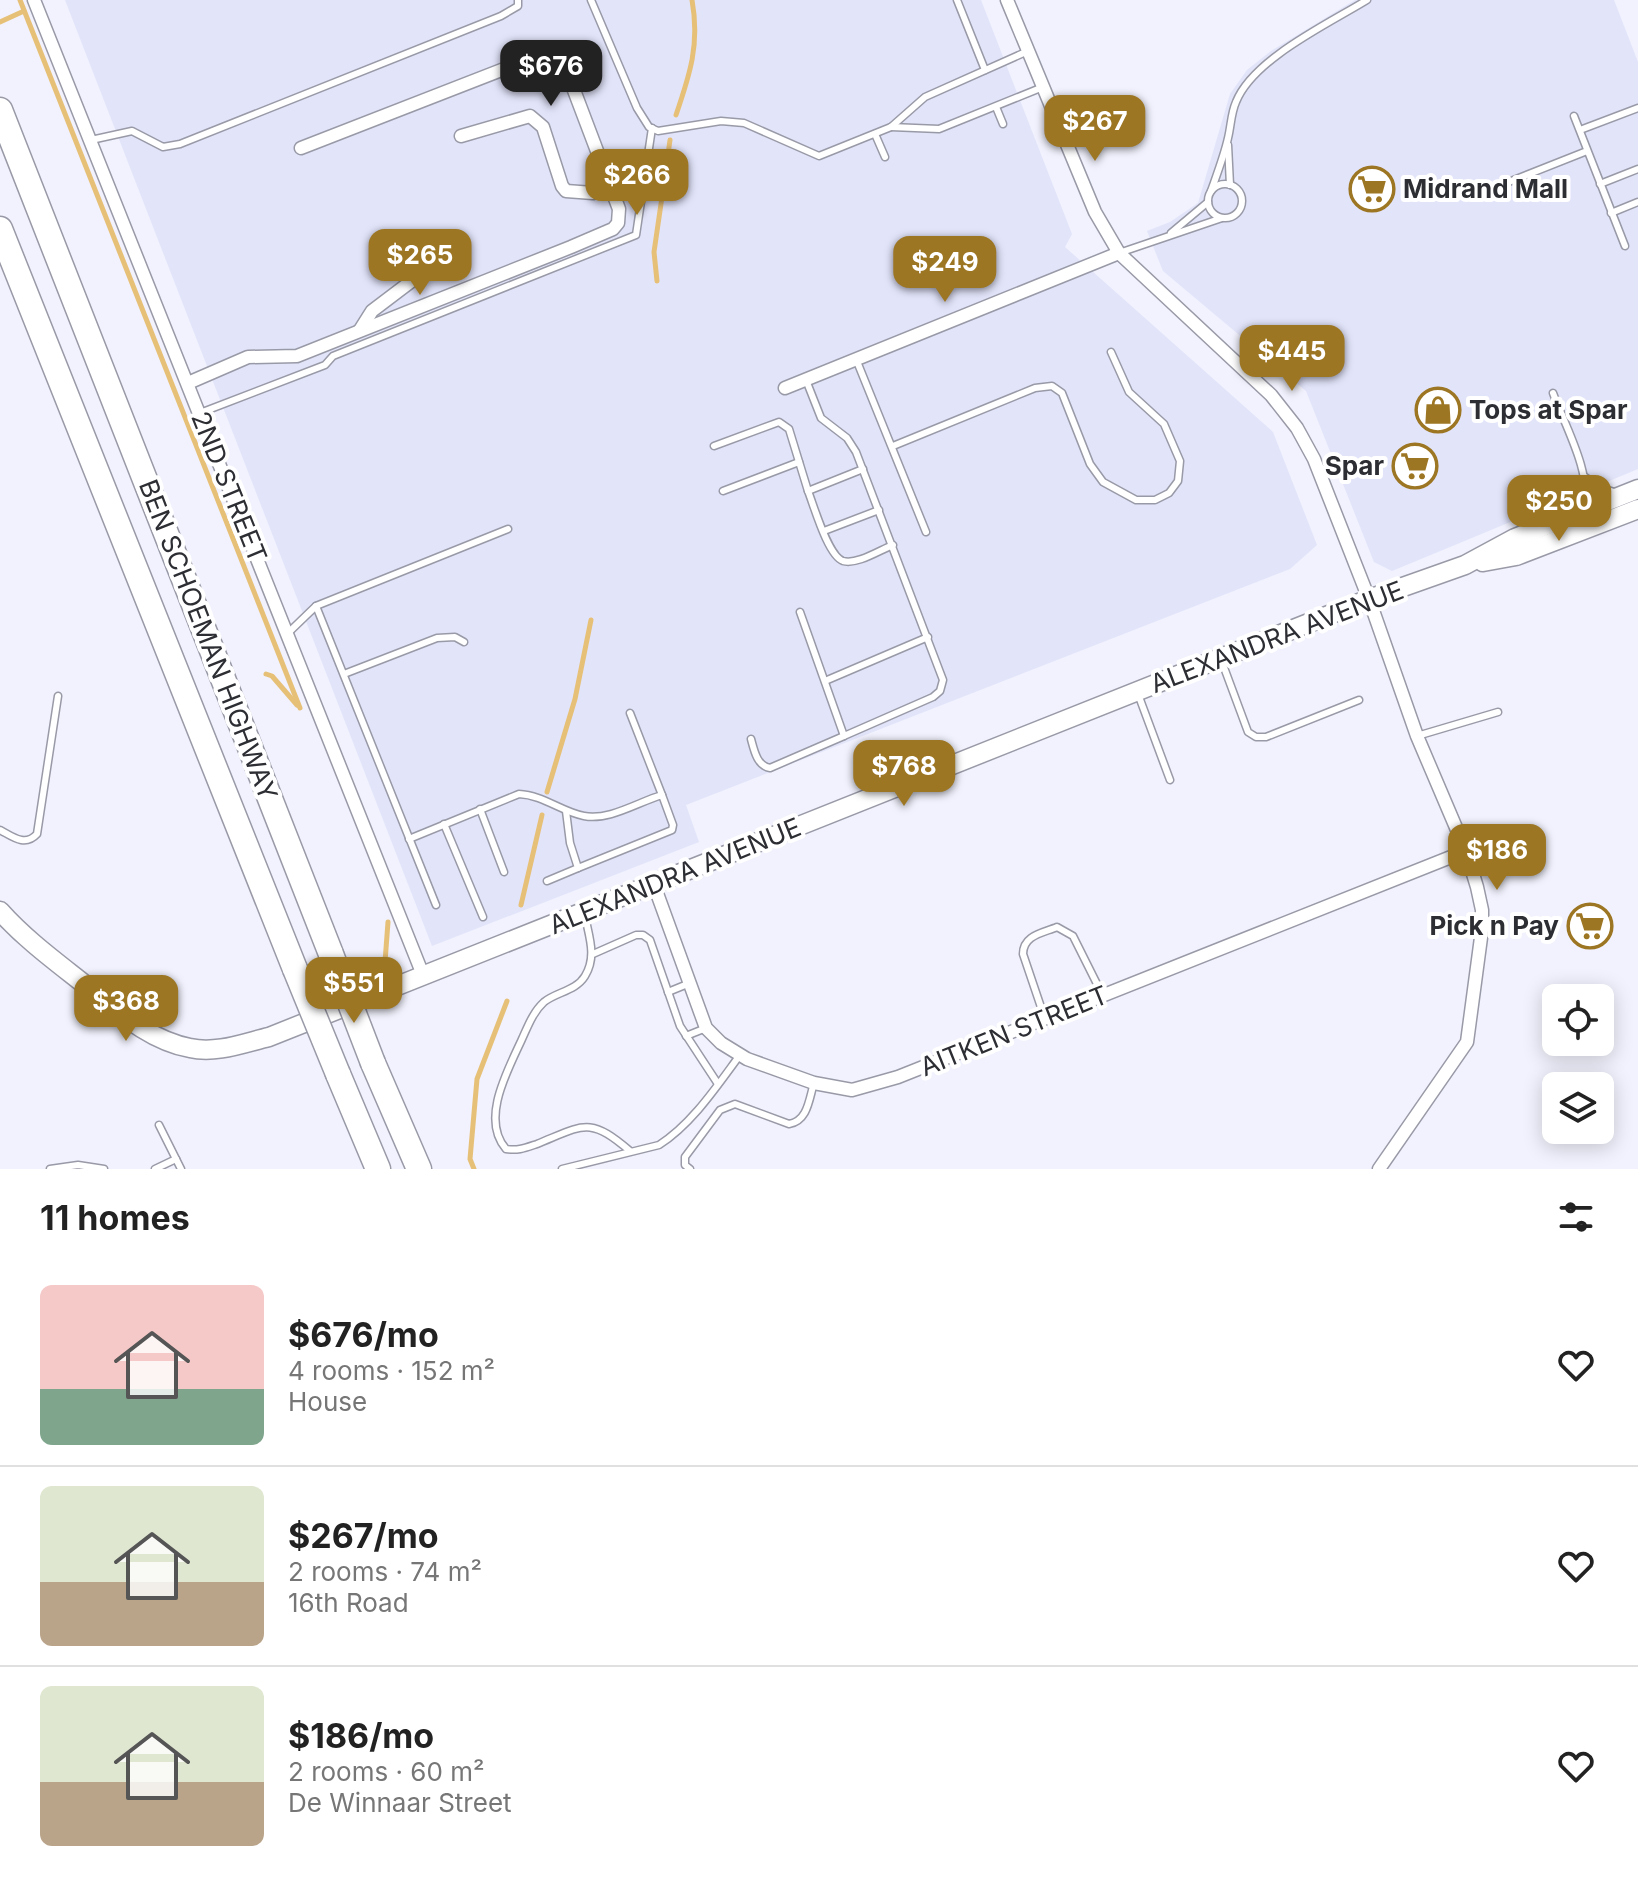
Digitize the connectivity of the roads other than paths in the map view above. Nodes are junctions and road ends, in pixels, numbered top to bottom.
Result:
1 (34, 0) edge
2 (518, 0) edge
3 (591, 0) edge
4 (957, 0) edge
5 (1007, 0) edge
6 (1367, 0) edge
7 (1028, 51) junction
8 (985, 70) junction
9 (1043, 87) junction
10 (996, 107) junction
11 (1638, 108) edge
12 (0, 110) edge
13 (1574, 116) dead end
14 (1003, 124) dead end
15 (891, 127) junction
16 (652, 128) junction
17 (1580, 130) junction
18 (875, 134) junction
19 (461, 136) dead end
20 (91, 140) junction
21 (1228, 141) junction
22 (301, 148) dead end
23 (1587, 151) junction
24 (885, 157) dead end
25 (1638, 169) edge
26 (1600, 184) junction
27 (1230, 185) junction
28 (610, 186) junction
29 (1491, 189) dead end
30 (1211, 191) junction
31 (1208, 202) junction
32 (1638, 202) edge
33 (1611, 213) junction
34 (1222, 218) junction
35 (0, 229) edge
36 (1168, 236) junction
37 (459, 245) dead end
38 (1625, 246) dead end
39 (1119, 253) junction
40 (360, 330) junction
41 (1111, 352) dead end
42 (856, 359) junction
43 (806, 380) junction
44 (188, 383) junction
45 (785, 388) dead end
46 (1553, 393) dead end
47 (199, 413) junction
48 (714, 446) dead end
49 (893, 446) junction
50 (799, 462) junction
51 (863, 469) junction
52 (1585, 477) junction
53 (723, 491) dead end
54 (808, 491) junction
55 (1630, 492) edge
56 (1638, 509) edge
57 (879, 510) junction
58 (1582, 511) junction
59 (508, 529) dead end
60 (824, 531) junction
61 (926, 532) dead end
62 (893, 545) junction
63 (1465, 565) junction
64 (1369, 599) junction
65 (316, 606) junction
66 (800, 612) dead end
67 (287, 634) junction
68 (928, 637) junction
69 (464, 642) dead end
70 (1220, 659) junction
71 (344, 674) junction
72 (825, 681) junction
73 (1137, 692) junction
74 (58, 696) dead end
75 (1359, 700) dead end
76 (1498, 712) dead end
77 (630, 713) dead end
78 (844, 736) junction
79 (1417, 736) junction
80 (751, 739) dead end
81 (1170, 780) dead end
82 (662, 795) junction
83 (480, 809) junction
84 (566, 811) junction
85 (444, 824) junction
86 (0, 830) edge
87 (409, 839) junction
88 (1466, 851) junction
89 (578, 868) junction
90 (504, 872) dead end
91 (547, 881) dead end
92 (654, 885) junction
93 (436, 905) dead end
94 (0, 911) edge
95 (584, 912) junction
96 (483, 917) dead end
97 (8, 925) edge
98 (593, 954) junction
99 (423, 975) junction
100 (690, 983) junction
101 (668, 992) junction
102 (1103, 996) junction
103 (1045, 1019) junction
104 (706, 1028) junction
105 (686, 1036) junction
106 (740, 1055) junction
107 (814, 1083) junction
108 (718, 1084) junction
109 (159, 1125) dead end
110 (630, 1151) junction
111 (176, 1159) junction
112 (50, 1169) edge
113 (104, 1169) edge
114 (155, 1169) edge
115 (181, 1169) edge
116 (378, 1169) edge
117 (419, 1169) edge
118 (562, 1169) edge
119 (690, 1169) edge
120 (1379, 1169) edge

1 - 20 street, 2ND STREET
2 - 20 lane
3 - 16 lane
4 - 8 lane
5 - 7 street
6 - 21 lane
7 - 8 lane
7 - 9 street
8 - 15 lane
9 - 10 lane
9 - 39 street
10 - 14 lane
10 - 15 lane
11 - 17 lane
12 - 117 highway, BEN SCHOEMAN HIGHWAY, bridge
13 - 17 lane
15 - 18 lane
16 - 18 lane
16 - 47 lane
17 - 23 lane
18 - 24 lane
19 - 28 street
20 - 44 street, 2ND STREET
21 - 27 lane
21 - 30 lane
22 - 28 street
23 - 26 lane
23 - 29 lane
25 - 26 lane
26 - 33 lane
27 - 30 lane
27 - 34 lane
28 - 40 street
30 - 31 lane
31 - 34 lane
31 - 36 lane
32 - 33 lane
33 - 38 lane
34 - 36 lane
35 - 116 highway, BEN SCHOEMAN HIGHWAY, bridge
36 - 39 lane
37 - 40 street
39 - 42 street
39 - 64 street
40 - 44 street
41 - 49 lane
42 - 43 street
42 - 49 lane
43 - 45 street
43 - 51 lane
44 - 47 street, 2ND STREET
46 - 52 lane
47 - 67 street, 2ND STREET
48 - 50 lane
49 - 61 lane
50 - 53 lane
50 - 54 lane
51 - 54 lane
51 - 57 lane
52 - 55 lane
52 - 58 lane
54 - 60 lane
55 - 58 main road, ALEXANDRA AVENUE
56 - 63 main road, ALEXANDRA AVENUE
57 - 60 lane
57 - 62 lane
58 - 63 main road, ALEXANDRA AVENUE
59 - 65 lane
60 - 62 lane
62 - 68 lane
63 - 64 main road, ALEXANDRA AVENUE
64 - 70 main road, ALEXANDRA AVENUE
64 - 79 street
65 - 67 lane
65 - 71 lane
66 - 72 lane
67 - 99 street, 2ND STREET
68 - 72 lane
68 - 78 lane
69 - 71 lane
70 - 73 main road, ALEXANDRA AVENUE
70 - 75 lane
71 - 87 lane
72 - 78 lane
73 - 81 lane
73 - 92 main road, ALEXANDRA AVENUE
74 - 86 lane
76 - 79 lane
77 - 82 lane
78 - 80 lane
79 - 88 street
82 - 84 lane
82 - 89 lane
83 - 84 lane
83 - 85 lane
83 - 90 lane
84 - 89 lane
85 - 87 lane
85 - 96 lane
87 - 93 lane
88 - 102 street, AITKEN STREET
88 - 120 street
89 - 91 lane
92 - 95 main road, ALEXANDRA AVENUE
92 - 100 street
94 - 97 main road, ALEXANDRA AVENUE
95 - 98 lane
95 - 99 main road, ALEXANDRA AVENUE
97 - 99 main road, ALEXANDRA AVENUE
98 - 101 lane
98 - 110 lane
100 - 101 lane
100 - 104 street
101 - 105 lane
102 - 103 street, AITKEN STREET
102 - 103 lane
103 - 107 street, AITKEN STREET
104 - 105 lane
104 - 106 street, AITKEN STREET
105 - 108 lane
106 - 107 street, AITKEN STREET
106 - 108 lane
107 - 119 lane
108 - 110 lane
109 - 111 lane
110 - 118 lane
111 - 114 lane
111 - 115 lane
112 - 113 lane

